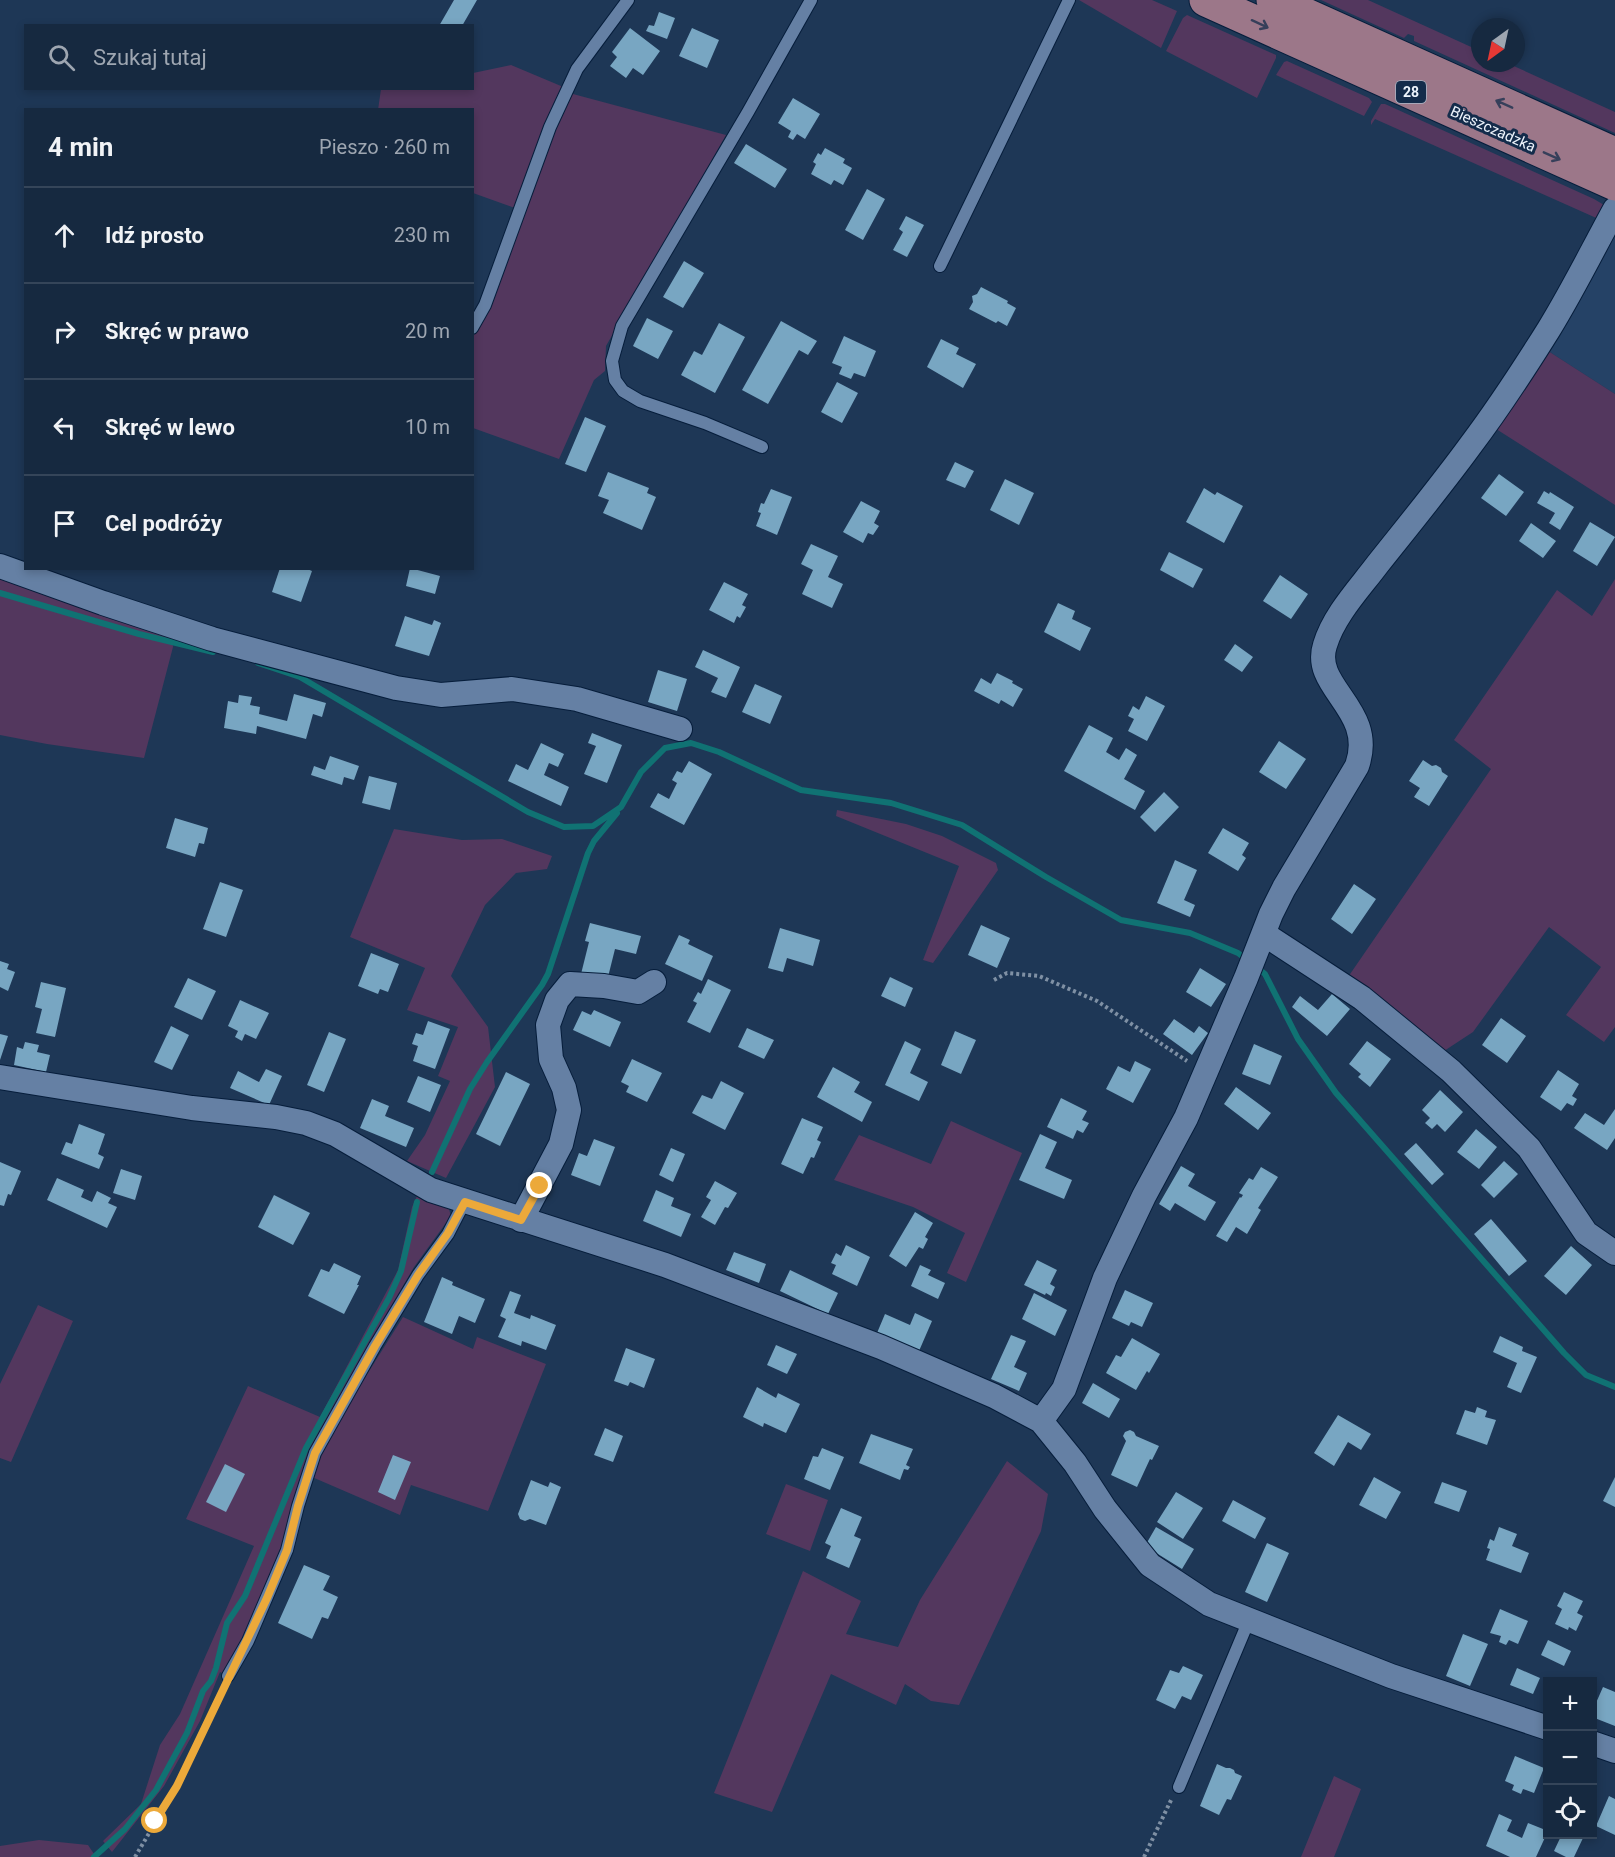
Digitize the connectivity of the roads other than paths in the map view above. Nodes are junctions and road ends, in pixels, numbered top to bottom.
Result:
1 (628, 0) edge
2 (811, 0) edge
3 (1069, 0) edge
4 (1206, 0) edge
5 (1273, 0) edge
6 (1615, 154) edge
7 (1615, 184) edge
8 (1615, 209) edge
9 (940, 266) dead end
10 (474, 324) edge
11 (762, 447) dead end
12 (0, 566) edge
13 (680, 729) dead end
14 (1261, 943) junction
15 (654, 982) dead end
16 (0, 1077) edge
17 (465, 1202) junction
18 (521, 1220) junction
19 (1615, 1253) edge
20 (1041, 1421) junction
21 (1249, 1620) junction
22 (228, 1676) road end
23 (1543, 1726) edge
24 (1597, 1744) edge
25 (1615, 1751) edge
26 (1179, 1788) road end

1 - 10 lane
2 - 11 lane
3 - 9 lane
4 -> 7 main road, Bieszczadzka / 28
6 -> 5 main road, Bieszczadzka / 28
8 - 14 street
12 - 13 street
14 - 19 street
14 - 20 street
15 - 18 street
16 - 17 street
17 - 18 street
17 - 22 lane
18 - 20 street
20 - 21 street
21 - 23 street
21 - 26 lane
24 - 25 street

